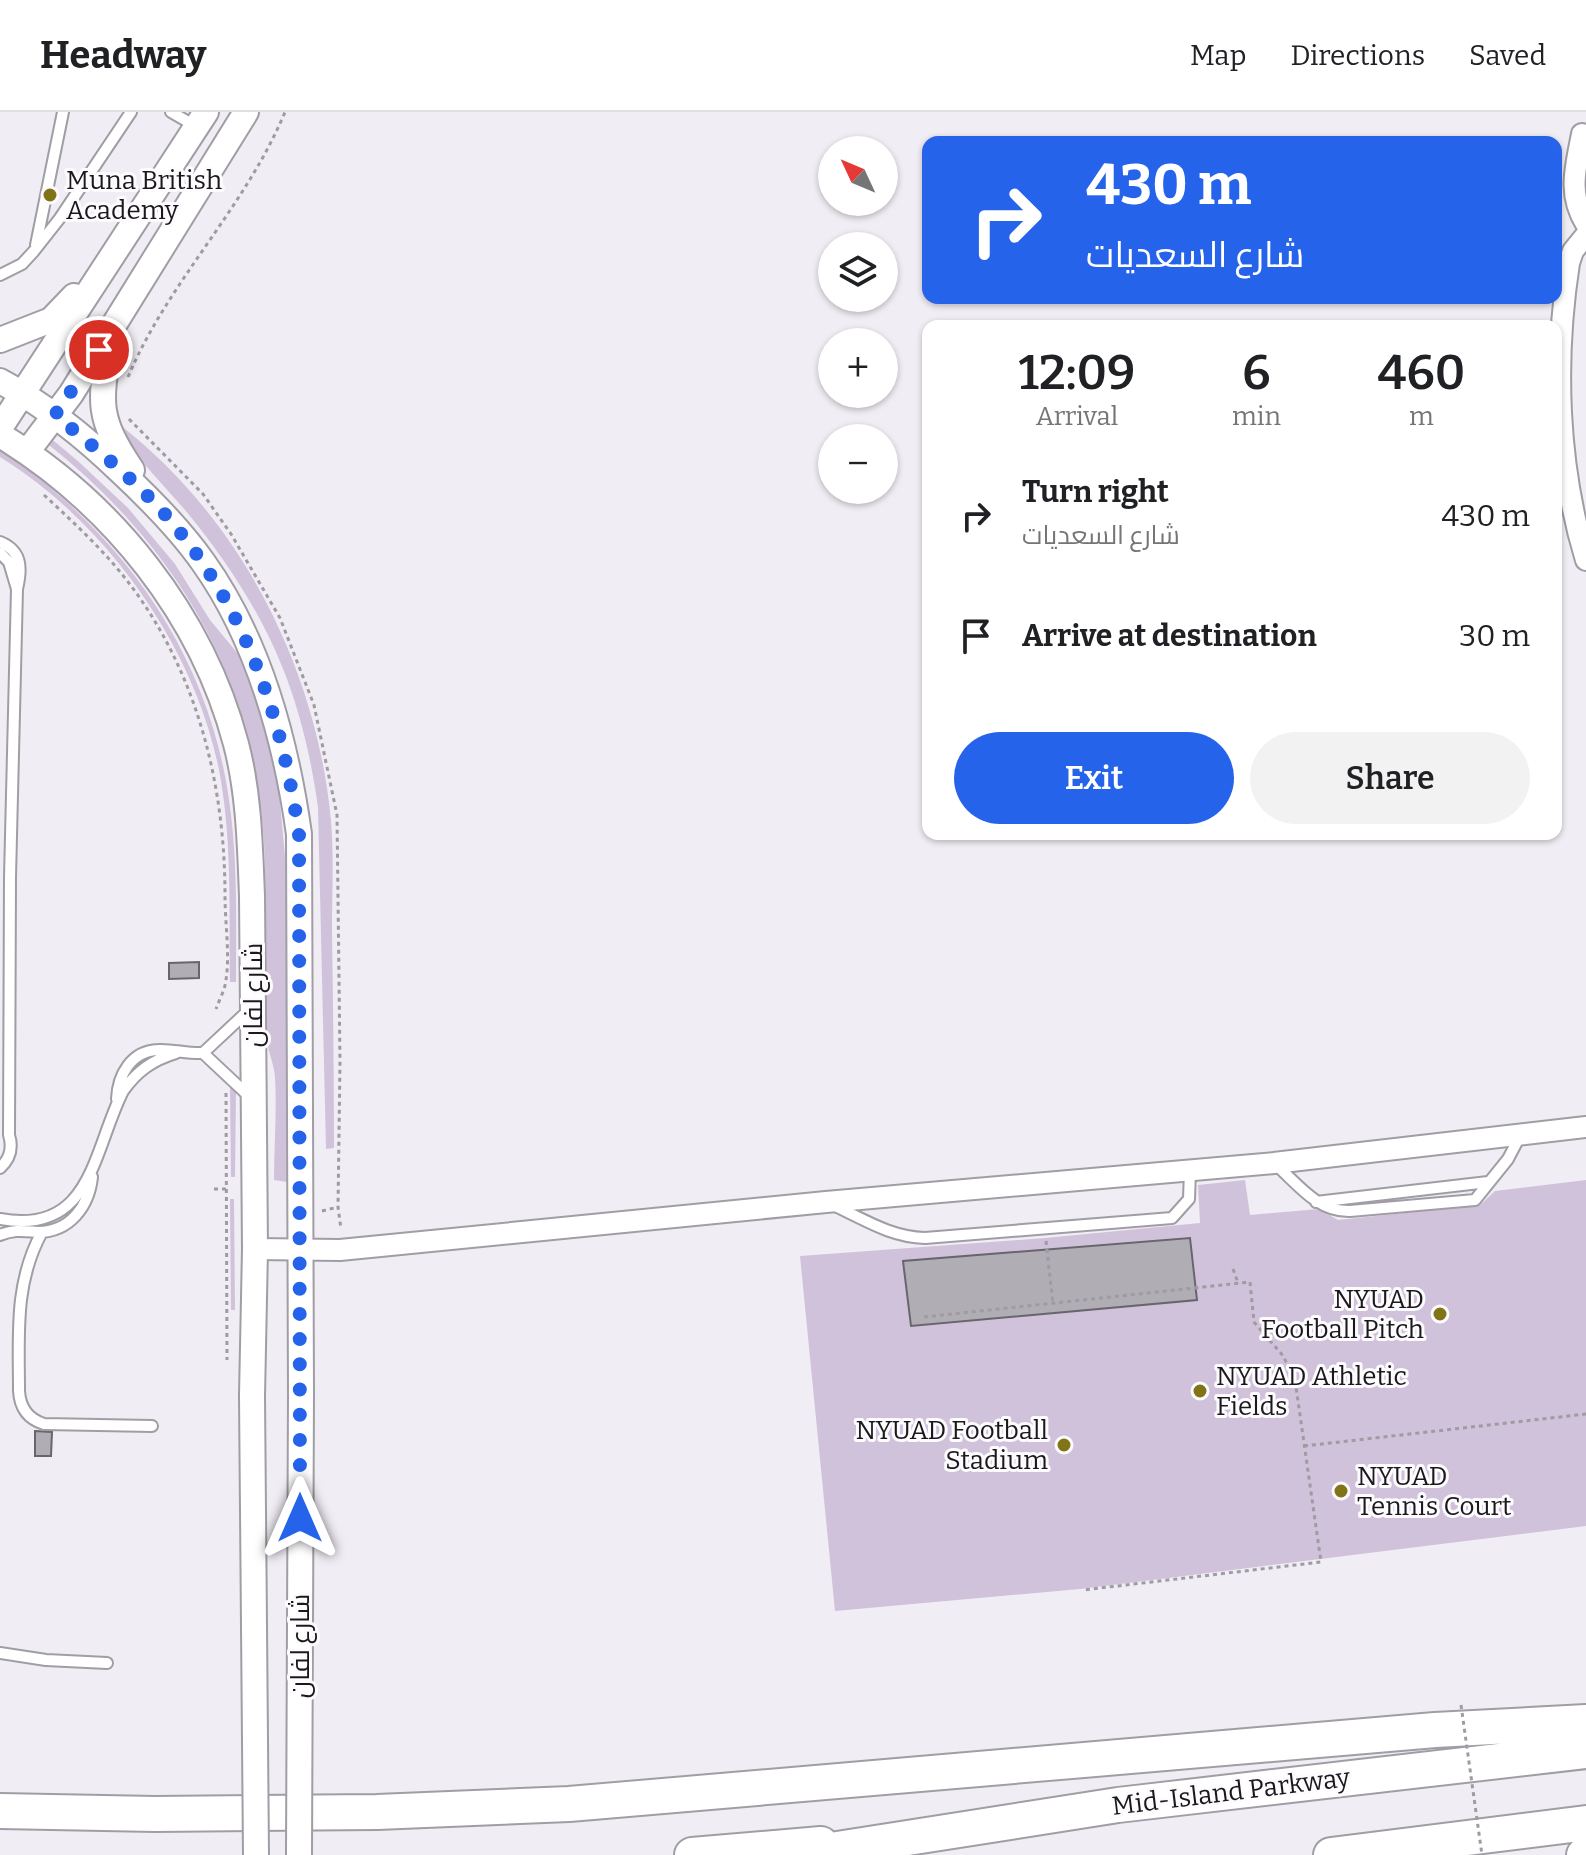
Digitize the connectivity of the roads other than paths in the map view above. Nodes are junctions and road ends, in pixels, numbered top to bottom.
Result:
1 (63, 112) edge
2 (131, 112) edge
3 (171, 112) edge
4 (246, 112) edge
5 (201, 120) edge
6 (1582, 134) dead end
7 (1586, 224) edge
8 (129, 230) junction
9 (1586, 235) edge
10 (34, 251) junction
11 (0, 275) edge
12 (113, 328) junction
13 (0, 340) edge
14 (1562, 347) edge
15 (0, 381) edge
16 (1562, 387) edge
17 (22, 393) junction
18 (55, 415) junction
19 (0, 428) edge
20 (0, 435) edge
21 (27, 452) junction
22 (1577, 473) edge
23 (153, 502) junction
24 (0, 542) edge
25 (0, 553) edge
26 (1586, 560) edge
27 (17, 589) junction
28 (5, 877) edge
29 (253, 1005) junction
30 (203, 1053) junction
31 (253, 1100) junction
32 (1586, 1127) edge
33 (9, 1135) junction
34 (1520, 1136) junction
35 (0, 1159) edge
36 (1274, 1163) junction
37 (0, 1168) edge
38 (93, 1171) junction
39 (1190, 1171) junction
40 (826, 1202) junction
41 (8, 1224) edge
42 (42, 1232) junction
43 (0, 1235) edge
44 (255, 1249) junction
45 (300, 1250) junction
46 (152, 1426) dead end
47 (0, 1653) edge
48 (107, 1663) dead end
49 (1586, 1722) edge
50 (1586, 1751) edge
51 (0, 1811) edge
52 (1586, 1823) edge
53 (878, 1841) junction
54 (256, 1855) edge
55 (299, 1855) edge
56 (692, 1855) edge
57 (799, 1855) edge
58 (1331, 1855) edge

1 - 10 lane
2 - 10 lane
3 - 5 lane
4 - 12 street
5 - 8 street
6 - 7 street
8 - 13 street
8 - 17 street
9 - 14 street
10 - 11 lane
12 - 18 street
12 - 23 street
15 - 17 street
16 - 22 street
17 - 18 street, شارع لفان
17 - 19 street
18 - 21 street
18 - 23 street, شارع لفان
20 - 21 street, شارع لفان
21 - 29 street, شارع لفان
22 - 26 street
23 - 45 street, شارع لفان
24 - 27 lane
25 - 27 lane
27 - 28 lane
28 - 33 lane
29 - 30 lane
29 - 31 street, شارع لفان
30 - 31 lane
30 - 38 lane
31 - 44 street, شارع لفان
32 - 34 street
33 - 35 lane
33 - 37 lane
34 - 36 street
34 - 36 lane
36 - 39 street
38 - 41 lane
38 - 42 lane
39 - 40 street
39 - 40 lane
40 - 45 street
41 - 42 lane
41 - 43 lane
42 - 46 lane
44 - 45 street
44 - 54 street, شارع لفان, bridge
45 - 55 street, شارع لفان, bridge
47 - 48 lane
49 - 51 highway
50 - 53 highway, Mid-Island Parkway
52 - 58 highway
53 - 56 highway
53 - 57 highway

